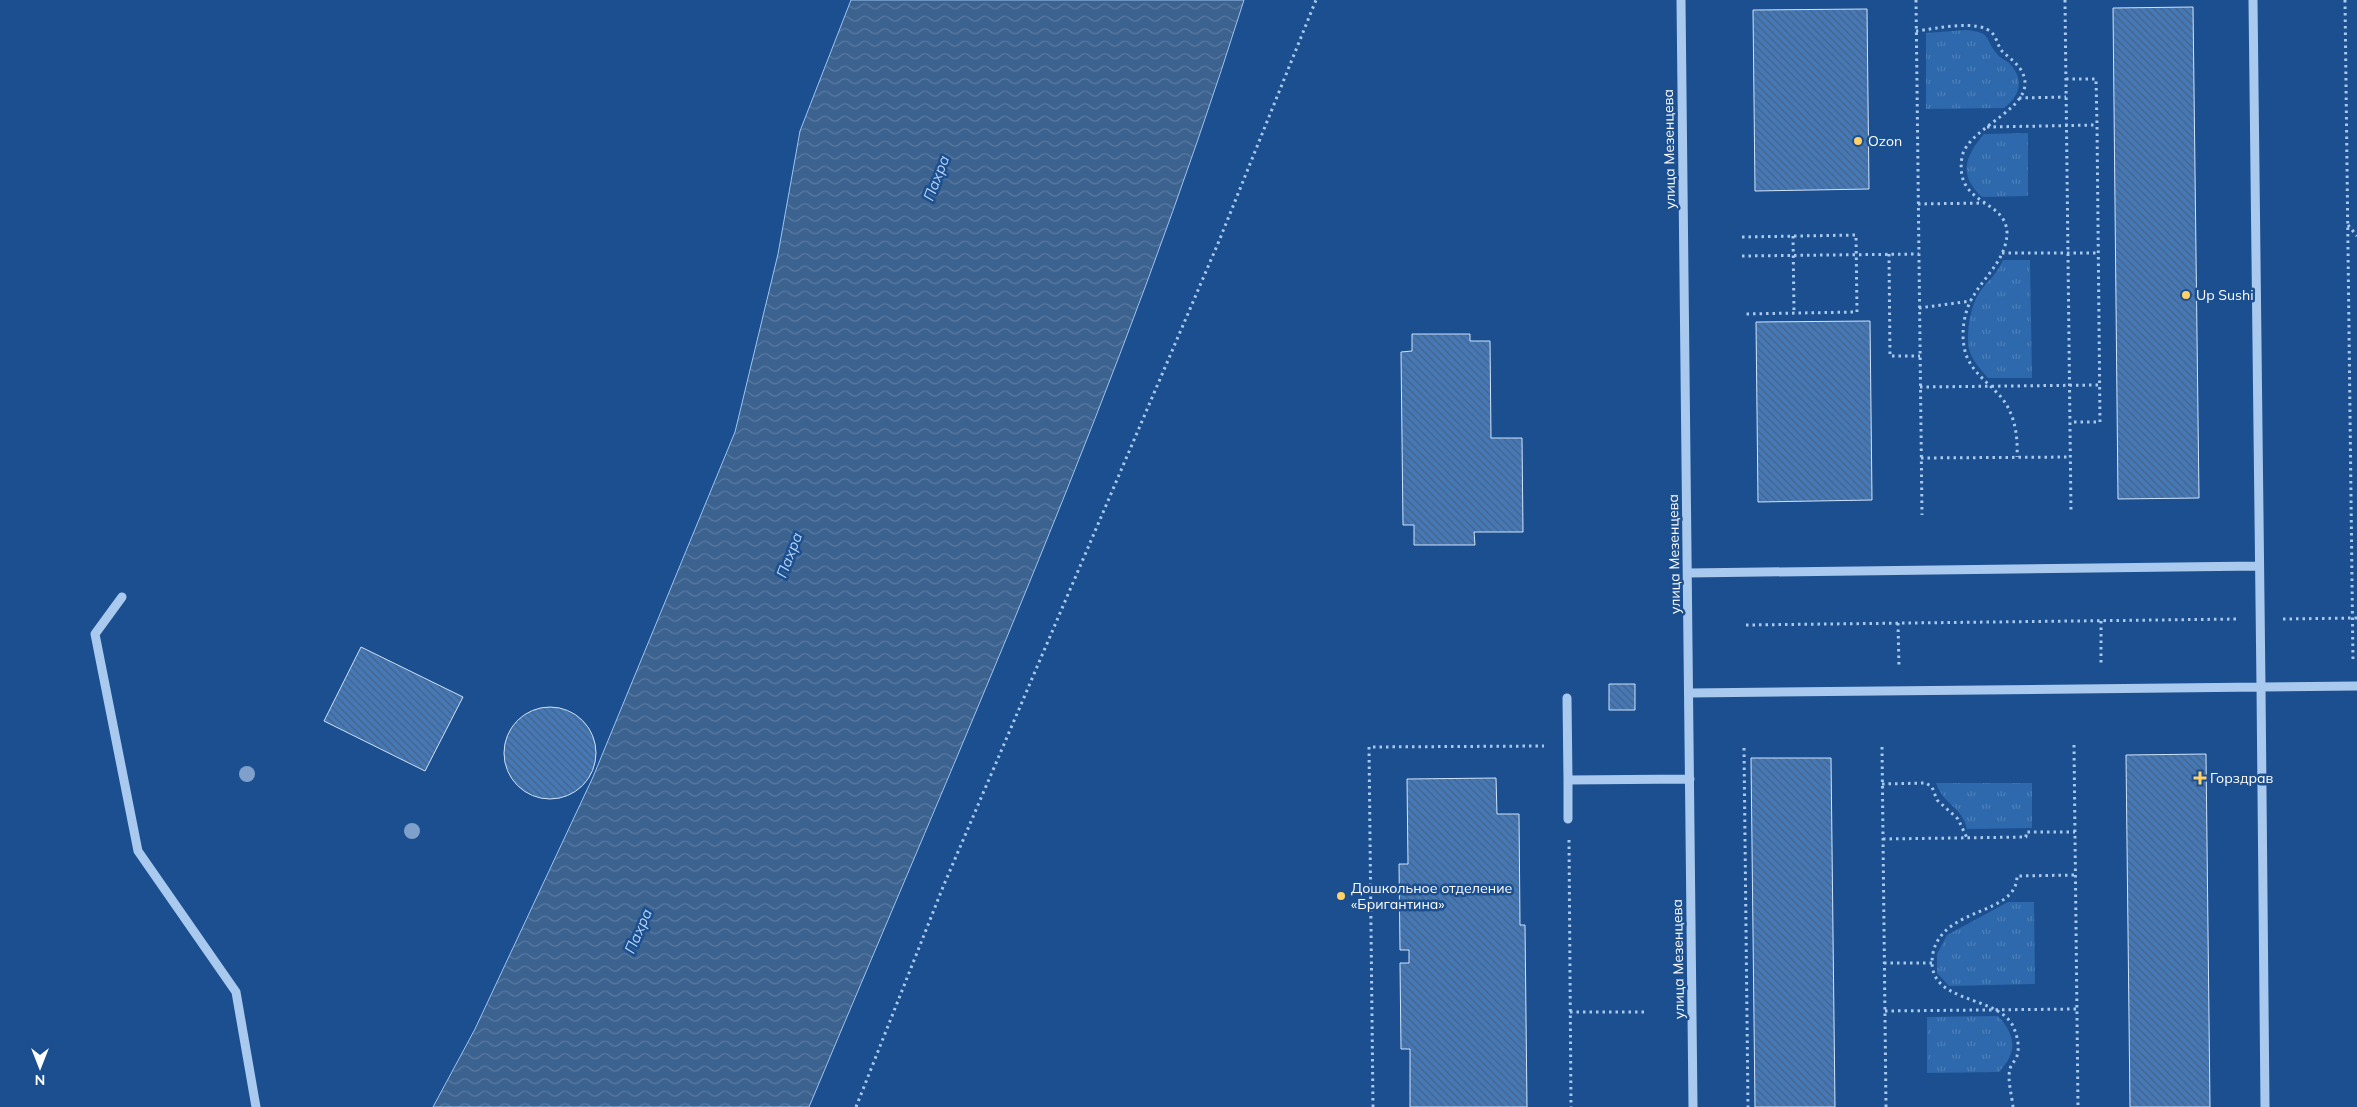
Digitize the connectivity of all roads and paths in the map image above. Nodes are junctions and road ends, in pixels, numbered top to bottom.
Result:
1 (1316, 0) edge
2 (1681, 0) edge
3 (1916, 0) edge
4 (2065, 0) edge
5 (2253, 0) edge
6 (2345, 0) edge
7 (1916, 31) junction
8 (2066, 79) junction
9 (2066, 97) junction
10 (2019, 98) junction
11 (2066, 125) junction
12 (2097, 125) junction
13 (1986, 126) junction
14 (1918, 204) junction
15 (1985, 204) junction
16 (2348, 225) junction
17 (1793, 236) junction
18 (2357, 236) edge
19 (1742, 237) dead end
20 (2002, 253) junction
21 (2068, 253) junction
22 (2098, 253) junction
23 (1889, 254) junction
24 (1919, 254) junction
25 (1856, 255) junction
26 (1742, 256) dead end
27 (1793, 256) junction
28 (1971, 301) junction
29 (1919, 308) junction
30 (1794, 313) junction
31 (1743, 314) dead end
32 (1920, 356) junction
33 (2099, 385) junction
34 (1990, 386) junction
35 (2069, 386) junction
36 (1920, 388) junction
37 (2070, 422) junction
38 (2017, 457) junction
39 (2070, 457) junction
40 (1921, 458) junction
41 (2071, 513) dead end
42 (1922, 515) dead end
43 (2259, 566) junction
44 (1688, 573) junction
45 (122, 597) dead end
46 (2352, 618) junction
47 (2357, 618) edge
48 (2260, 619) junction
49 (2101, 621) junction
50 (1898, 623) junction
51 (1746, 625) dead end
52 (2355, 686) edge
53 (2260, 687) junction
54 (2102, 689) junction
55 (1899, 691) junction
56 (1689, 693) junction
57 (1567, 698) dead end
58 (1567, 745) junction
59 (2074, 745) dead end
60 (1882, 747) dead end
61 (1744, 748) dead end
62 (1690, 778) junction
63 (1568, 780) junction
64 (1882, 784) junction
65 (1568, 819) joint
66 (2076, 832) junction
67 (1967, 838) junction
68 (1883, 839) junction
69 (2076, 875) junction
70 (1884, 963) junction
71 (1933, 963) junction
72 (2078, 1009) junction
73 (1996, 1010) junction
74 (1885, 1011) junction
75 (1570, 1012) junction
76 (1644, 1012) dead end
77 (256, 1107) edge
78 (856, 1107) edge
79 (1373, 1107) edge
80 (1571, 1107) edge
81 (1693, 1107) edge
82 (1748, 1107) edge
83 (1886, 1107) edge
84 (2013, 1107) edge
85 (2078, 1107) edge
86 (2265, 1107) edge

1 - 78 path
2 - 44 street, улица Мезенцева
3 - 7 path
4 - 8 path
5 - 43 street
6 - 16 path
7 - 10 path
7 - 14 path
8 - 9 path
8 - 12 path
9 - 10 path
9 - 11 path
10 - 13 path
11 - 12 path
11 - 13 path
11 - 21 path
12 - 22 path
13 - 15 path
14 - 15 path
14 - 24 path
15 - 20 path
16 - 18 path
16 - 46 path
17 - 19 path
17 - 25 path
17 - 27 path
20 - 21 path
20 - 28 path
21 - 22 path
21 - 35 path
22 - 33 path
23 - 24 path
23 - 25 path
23 - 32 path
24 - 29 path
25 - 27 path
25 - 30 path
26 - 27 path
27 - 30 path
28 - 29 path
28 - 34 path
29 - 32 path
30 - 31 path
32 - 36 path
33 - 35 path
33 - 37 path
34 - 35 path
34 - 36 path
34 - 38 path
35 - 37 path
36 - 40 path
37 - 39 path
38 - 39 path
38 - 40 path
39 - 41 path
40 - 42 path
43 - 44 street
43 - 48 street
44 - 56 street, улица Мезенцева
45 - 77 street
46 - 47 path
46 - 48 path
46 - 52 path
48 - 49 path
48 - 53 street
49 - 50 path
49 - 54 path
50 - 51 path
50 - 55 path
52 - 53 street
53 - 54 street
53 - 86 street
54 - 55 street
55 - 56 street
56 - 62 street, улица Мезенцева
57 - 58 street
58 - 63 street
58 - 79 path
59 - 66 path
60 - 64 path
61 - 82 path
62 - 63 street
62 - 81 street, улица Мезенцева
63 - 65 street
64 - 67 path
64 - 68 path
65 - 75 path
66 - 67 path
66 - 69 path
67 - 68 path
68 - 70 path
69 - 71 path
69 - 72 path
70 - 71 path
70 - 74 path
71 - 73 path
72 - 73 path
72 - 85 path
73 - 74 path
73 - 84 path
74 - 83 path
75 - 76 path
75 - 80 path

